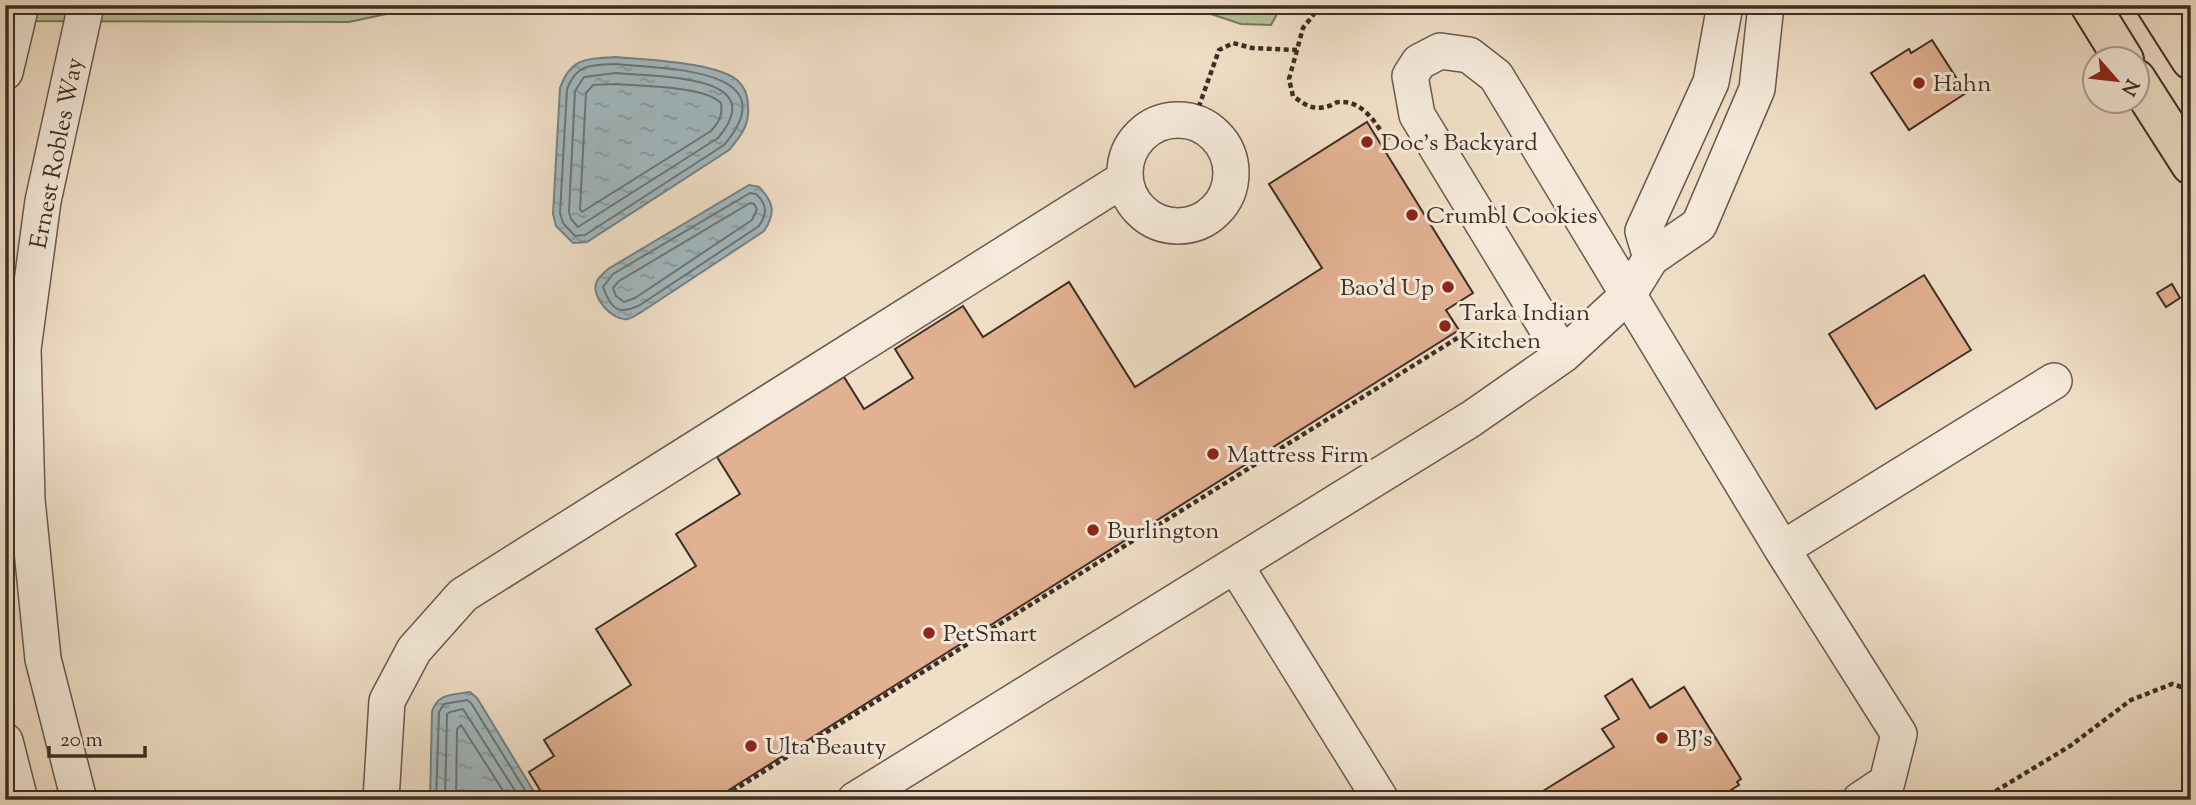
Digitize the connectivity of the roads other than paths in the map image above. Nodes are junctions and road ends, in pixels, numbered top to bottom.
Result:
1 (21, 5) edge
2 (86, 5) edge
3 (1725, 5) edge
4 (1766, 5) edge
5 (2090, 5) edge
6 (2156, 5) edge
7 (2115, 46) edge
8 (2191, 60) edge
9 (5, 72) edge
10 (2150, 99) edge
11 (2191, 164) edge
12 (1124, 179) junction
13 (1651, 258) junction
14 (1628, 295) junction
15 (1563, 355) junction
16 (2054, 381) dead end
17 (1782, 549) junction
18 (1235, 565) junction
19 (5, 741) edge
20 (20, 800) edge
21 (79, 800) edge
22 (381, 800) edge
23 (855, 800) edge
24 (1381, 800) edge
25 (1860, 800) edge

1 - 9 street
2 - 21 street, Ernest Robles Way
3 - 13 street
4 - 13 street
5 - 7 main road
6 - 8 main road
10 - 11 main road
12 - 12 street
12 - 22 street
13 - 14 street
14 - 15 street
14 - 15 street
14 - 17 street
15 - 18 street
16 - 17 street
17 - 25 street
18 - 23 street
18 - 24 street
19 - 20 street

